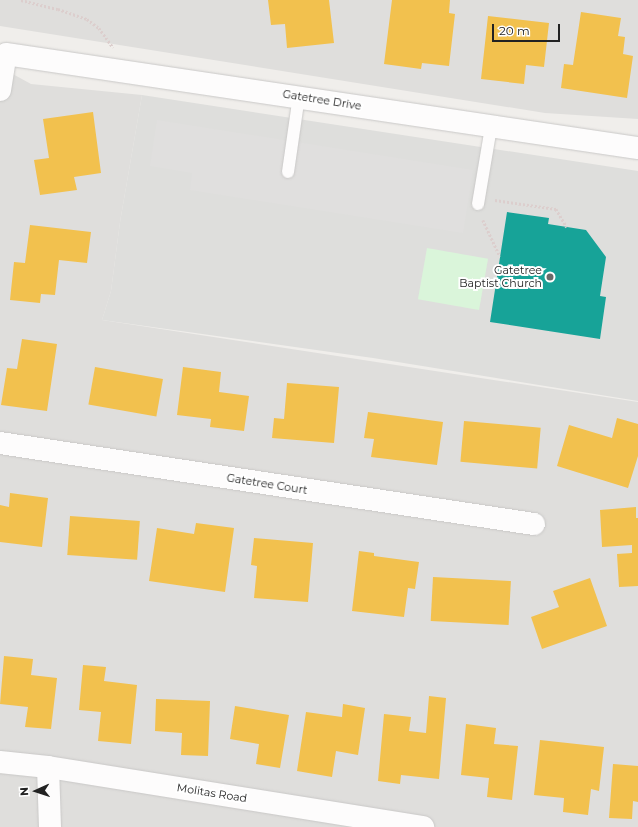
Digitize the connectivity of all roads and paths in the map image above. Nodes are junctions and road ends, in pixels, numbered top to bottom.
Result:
1 (20, 0) edge
2 (126, 72) junction
3 (0, 90) edge
4 (299, 96) junction
5 (491, 127) junction
6 (638, 148) edge
7 (288, 172) dead end
8 (478, 200) junction
9 (567, 227) dead end
10 (500, 256) dead end
11 (0, 443) edge
12 (534, 524) dead end
13 (0, 762) edge
14 (48, 768) junction
15 (401, 825) edge
16 (50, 827) edge
17 (423, 827) edge

1 - 2 path
2 - 3 street, Gatetree Drive
2 - 4 street, Gatetree Drive
4 - 5 street, Gatetree Drive
4 - 7 lane
5 - 6 street, Gatetree Drive
5 - 8 lane
8 - 9 path
8 - 10 path
11 - 12 street, Gatetree Court
13 - 14 street, Molitas Road
14 - 15 street, Molitas Road
14 - 16 street
15 - 17 street, Molitas Road

